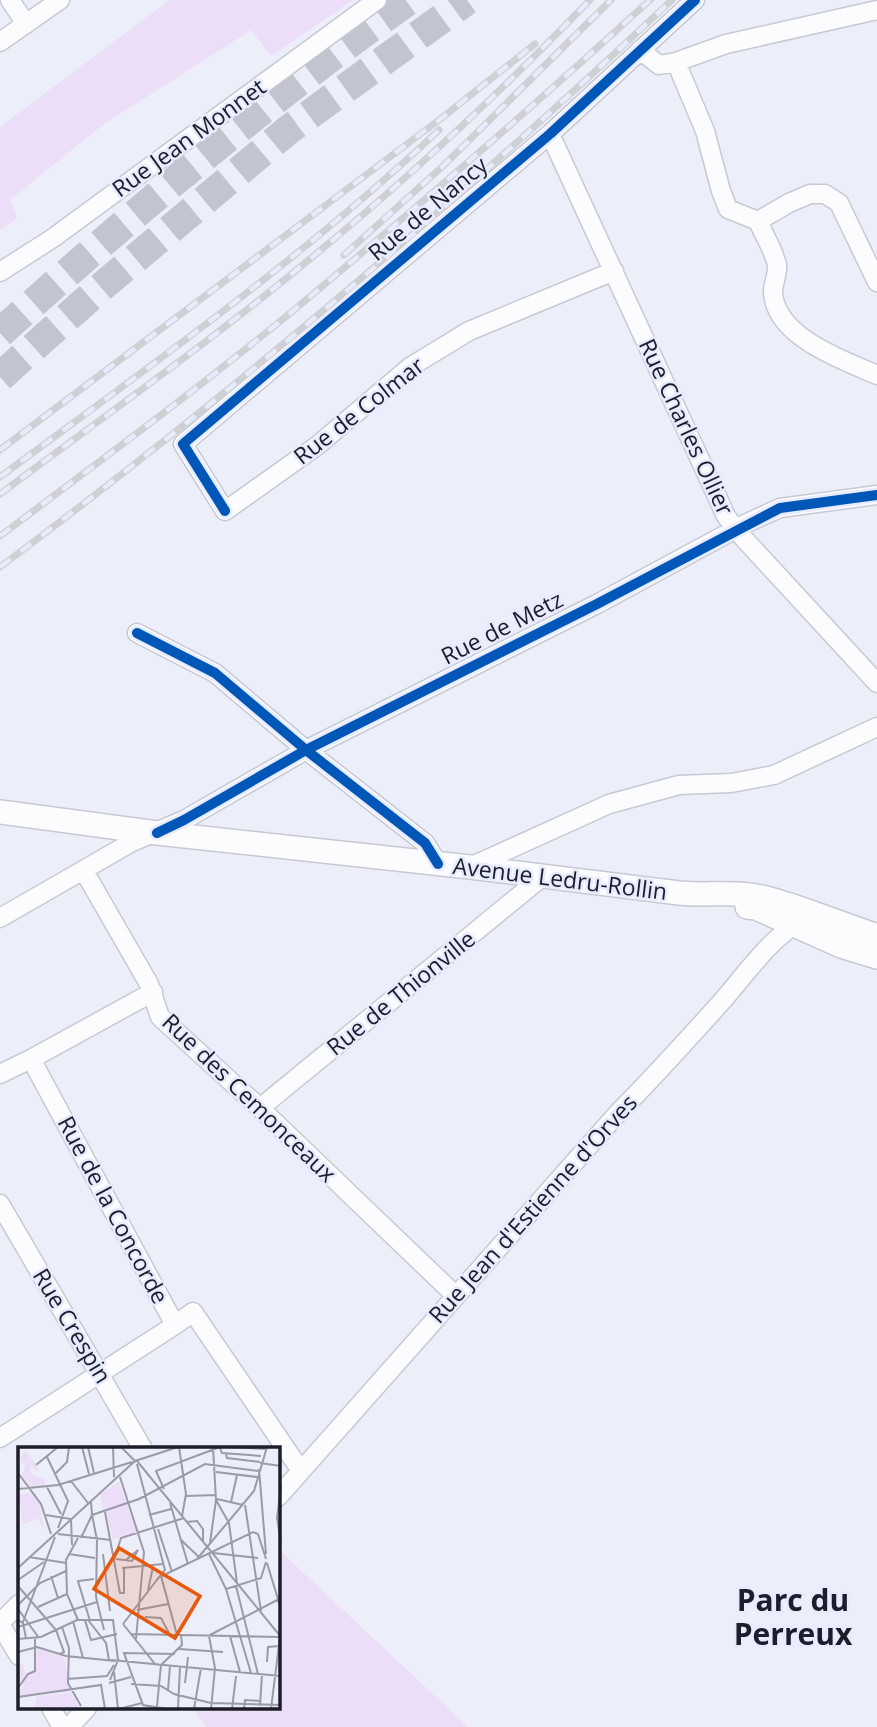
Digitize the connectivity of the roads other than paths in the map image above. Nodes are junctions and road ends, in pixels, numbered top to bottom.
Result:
1 (10, 0) edge
2 (60, 0) edge
3 (377, 0) edge
4 (695, 0) edge
5 (877, 10) edge
6 (26, 24) junction
7 (0, 42) edge
8 (640, 50) junction
9 (676, 62) junction
10 (550, 134) junction
11 (758, 221) junction
12 (614, 271) junction
13 (0, 272) edge
14 (877, 282) edge
15 (877, 375) edge
16 (877, 495) edge
17 (225, 511) joint
18 (736, 530) junction
19 (137, 633) dead end
20 (877, 683) edge
21 (877, 727) edge
22 (306, 750) junction
23 (0, 812) edge
24 (157, 833) junction
25 (438, 864) junction
26 (470, 867) junction
27 (84, 871) junction
28 (542, 877) junction
29 (704, 895) junction
30 (0, 918) edge
31 (792, 925) junction
32 (875, 935) edge
33 (844, 936) junction
34 (877, 957) edge
35 (877, 967) edge
36 (153, 992) junction
37 (31, 1059) junction
38 (0, 1074) edge
39 (260, 1108) junction
40 (0, 1204) edge
41 (455, 1295) junction
42 (175, 1325) junction
43 (101, 1374) junction
44 (0, 1438) edge
45 (142, 1447) edge
46 (300, 1471) junction
47 (280, 1495) edge
48 (18, 1605) edge
49 (0, 1624) edge
50 (18, 1654) edge
51 (52, 1710) edge
52 (85, 1710) edge
53 (62, 1727) edge
54 (69, 1727) edge

1 - 6 street
2 - 6 street
3 - 13 street, Rue Jean Monnet
4 - 8 street, Rue de Nancy
5 - 9 street
6 - 7 street
8 - 9 street
8 - 10 street, Rue de Nancy
9 - 11 street
10 - 12 street, Rue Charles Ollier
10 - 17 street, Rue de Nancy
11 - 14 street
11 - 15 street
12 - 17 street, Rue de Colmar
12 - 18 street, Rue Charles Ollier
16 - 18 street, Rue de Metz
18 - 20 street, Rue Charles Ollier
18 - 22 street, Rue de Metz
19 - 22 street
21 - 26 street
22 - 24 street, Rue de Metz
22 - 25 street
23 - 24 street, Avenue Ledru-Rollin
24 - 25 street, Avenue Ledru-Rollin
24 - 27 street, Rue de Metz
25 - 26 street, Avenue Ledru-Rollin
26 - 28 street, Avenue Ledru-Rollin
27 - 30 street, Rue de Metz
27 - 36 street, Rue des Cemonceaux
28 - 29 street, Avenue Ledru-Rollin
28 - 39 street, Rue de Thionville
29 - 31 street, Avenue Ledru-Rollin
29 - 33 street, Avenue Ledru-Rollin
31 - 33 street, Avenue Ledru-Rollin
31 - 41 street, Rue Jean d'Estienne d'Orves
32 - 33 street, Avenue Ledru-Rollin
33 - 34 street, Avenue Ledru-Rollin
33 - 35 street, Avenue Ledru-Rollin
36 - 37 street
36 - 39 street, Rue des Cemonceaux
37 - 38 street
37 - 42 street, Rue de la Concorde
39 - 41 street, Rue des Cemonceaux
40 - 43 street, Rue Crespin
41 - 46 street, Rue Jean d'Estienne d'Orves
42 - 43 street, Rue de la Concorde
42 - 46 street
43 - 44 street, Rue de la Concorde
43 - 45 street, Rue Crespin
46 - 47 street, Rue Jean d'Estienne d'Orves
48 - 49 street
49 - 50 street
51 - 53 street
52 - 54 street

